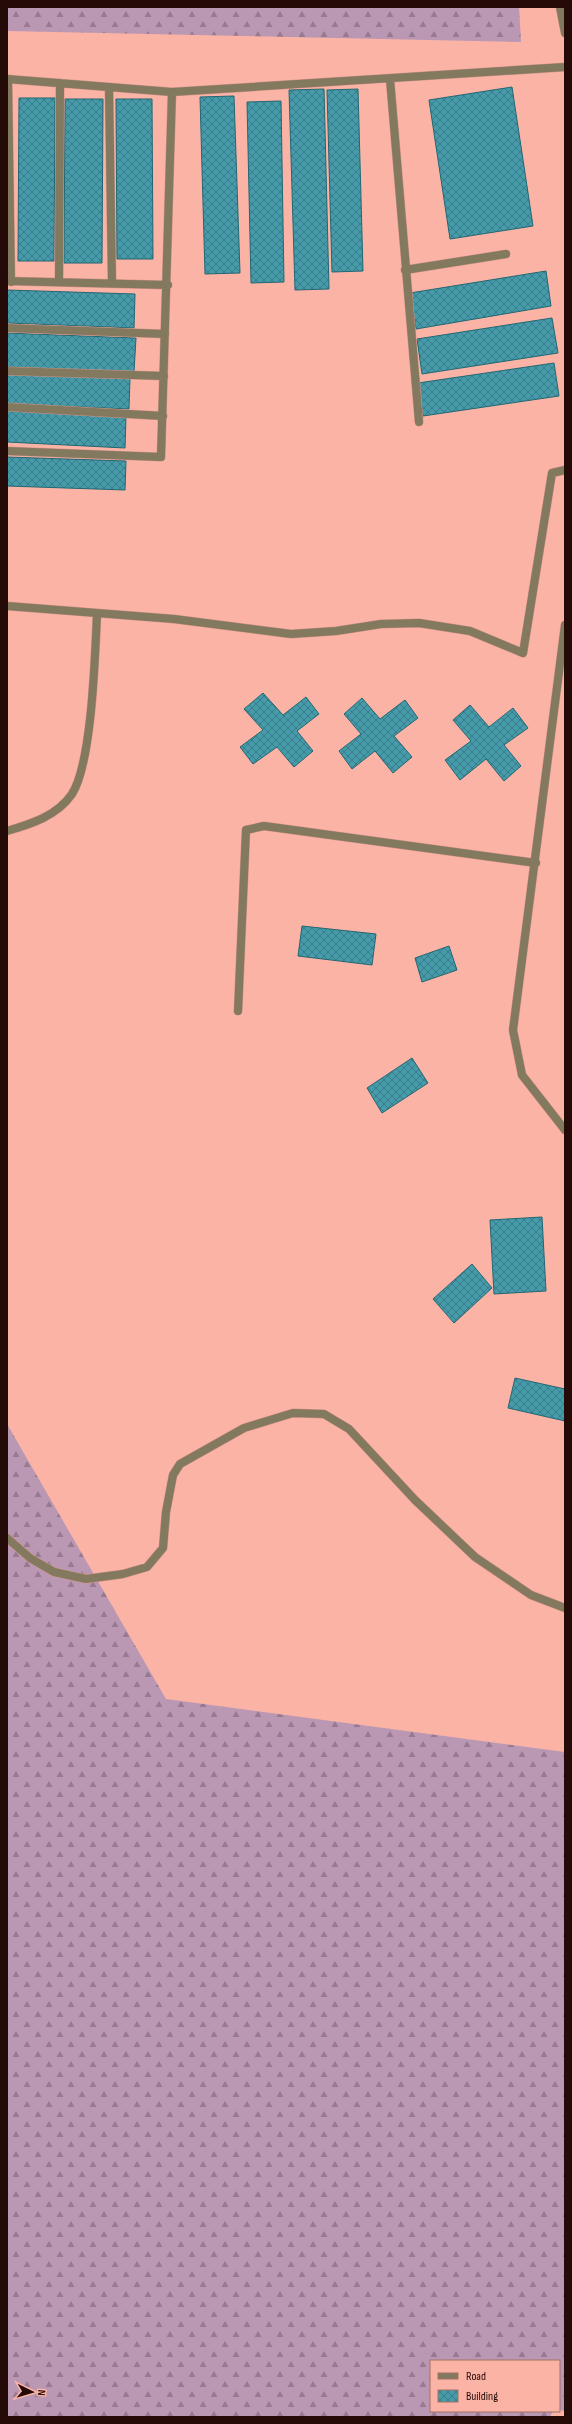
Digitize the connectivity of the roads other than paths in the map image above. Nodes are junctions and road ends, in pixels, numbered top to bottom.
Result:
1 (560, 7) edge
2 (565, 33) edge
3 (565, 67) edge
4 (7, 79) edge
5 (390, 79) junction
6 (60, 83) junction
7 (109, 87) junction
8 (172, 92) junction
9 (506, 254) dead end
10 (405, 270) junction
11 (9, 282) edge
12 (59, 282) junction
13 (112, 283) junction
14 (168, 285) junction
15 (7, 328) edge
16 (165, 334) junction
17 (7, 371) edge
18 (164, 376) junction
19 (7, 407) edge
20 (163, 416) junction
21 (419, 422) dead end
22 (7, 451) edge
23 (565, 470) edge
24 (7, 606) edge
25 (97, 614) junction
26 (565, 625) edge
27 (7, 831) edge
28 (536, 863) junction
29 (238, 1011) dead end
30 (565, 1130) edge
31 (7, 1538) edge
32 (565, 1608) edge

1 - 2 street
3 - 5 street
4 - 6 street
4 - 11 street
5 - 8 street
5 - 10 street
6 - 7 street
6 - 12 street
7 - 8 street
7 - 13 street
8 - 14 street
9 - 10 street
10 - 21 street
11 - 12 street
12 - 13 street
13 - 14 street
14 - 16 street
15 - 16 street
16 - 18 street
17 - 18 street
18 - 20 street
19 - 20 street
20 - 22 street
23 - 25 street
24 - 25 street
25 - 27 street
26 - 28 street
28 - 29 street
28 - 30 street
31 - 32 street

